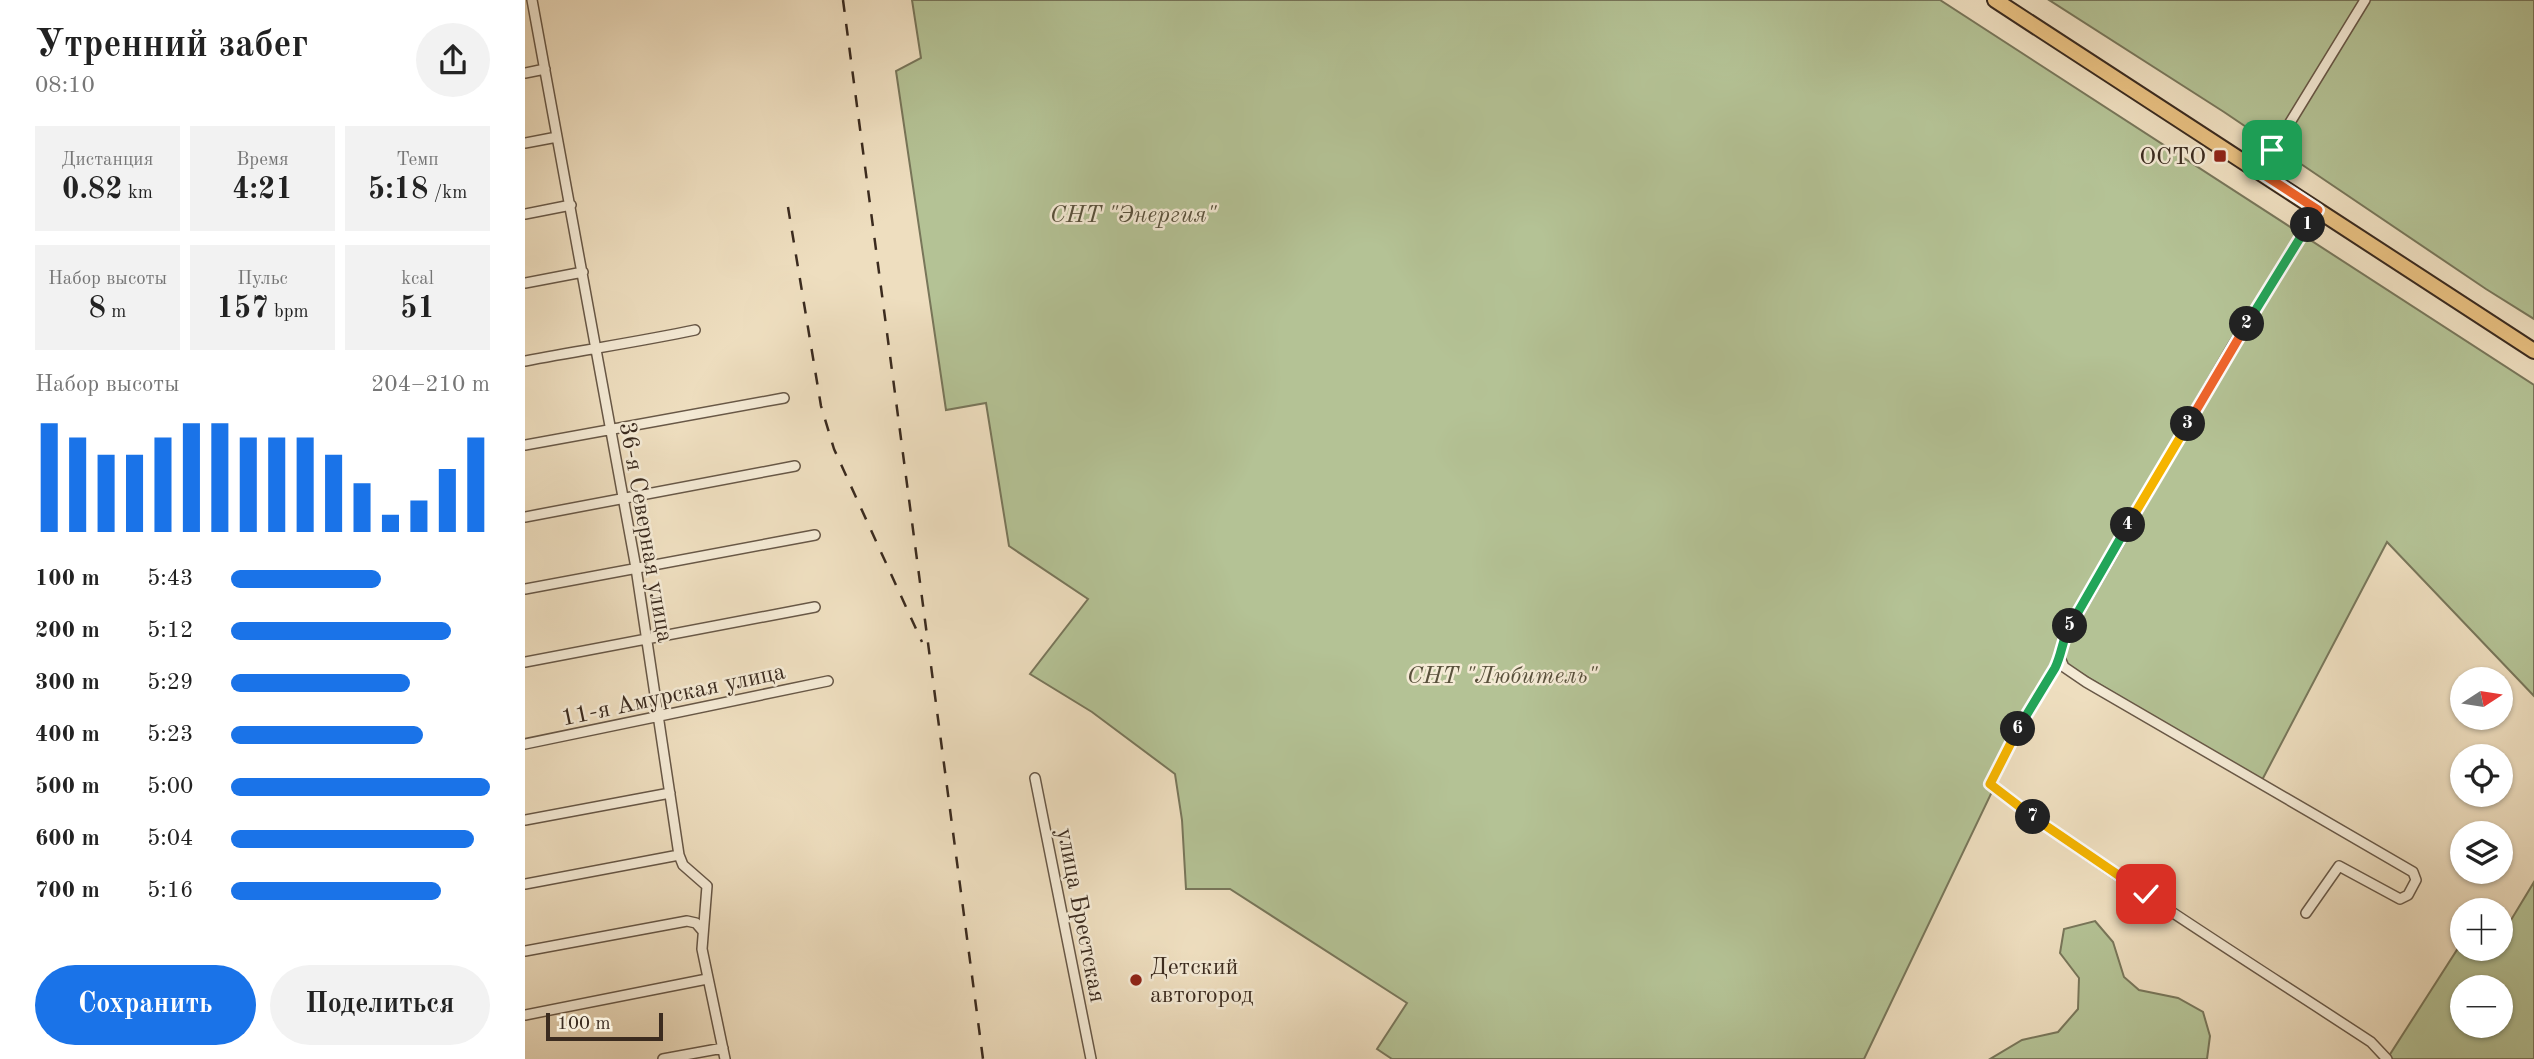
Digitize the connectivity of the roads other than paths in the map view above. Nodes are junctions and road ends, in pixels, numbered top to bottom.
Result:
1 (532, 0) edge
2 (1995, 0) edge
3 (2365, 0) edge
4 (525, 2) edge
5 (545, 69) junction
6 (525, 74) edge
7 (557, 137) junction
8 (525, 143) edge
9 (2255, 169) junction
10 (571, 205) junction
11 (2318, 210) junction
12 (525, 214) edge
13 (583, 272) junction
14 (525, 283) edge
15 (695, 330) dead end
16 (596, 347) junction
17 (2534, 351) edge
18 (525, 361) edge
19 (784, 398) dead end
20 (609, 429) junction
21 (525, 445) edge
22 (795, 466) dead end
23 (623, 498) junction
24 (525, 517) edge
25 (815, 535) dead end
26 (636, 568) junction
27 (525, 589) edge
28 (815, 607) dead end
29 (647, 638) junction
30 (2060, 658) junction
31 (525, 662) edge
32 (828, 681) dead end
33 (659, 716) junction
34 (525, 744) edge
35 (1035, 778) dead end
36 (670, 793) junction
37 (525, 820) edge
38 (679, 855) junction
39 (525, 884) edge
40 (2306, 913) dead end
41 (702, 930) junction
42 (525, 951) edge
43 (707, 979) junction
44 (525, 1015) edge
45 (723, 1048) junction
46 (663, 1059) edge
47 (725, 1059) edge
48 (1091, 1059) edge
49 (2387, 1059) edge

1 - 4 street
1 - 5 street, 36-я Северная улица
2 - 9 main road
3 - 9 street
5 - 6 street
5 - 7 street, 36-я Северная улица
7 - 8 street
7 - 10 street, 36-я Северная улица
9 - 11 main road
10 - 12 street
10 - 13 street, 36-я Северная улица
11 - 17 main road
11 - 30 street
13 - 14 street
13 - 16 street, 36-я Северная улица
15 - 16 street
16 - 18 street
16 - 20 street, 36-я Северная улица
19 - 20 street
20 - 21 street
20 - 23 street, 36-я Северная улица
22 - 23 street
23 - 24 street
23 - 26 street, 36-я Северная улица
25 - 26 street
26 - 27 street
26 - 29 street, 36-я Северная улица
28 - 29 street
29 - 31 street
29 - 33 street, 36-я Северная улица
30 - 40 street
30 - 49 street
32 - 33 street, 11-я Амурская улица
33 - 34 street, 11-я Амурская улица
33 - 36 street, 36-я Северная улица
35 - 48 street, улица Брестская
36 - 37 street
36 - 38 street, 36-я Северная улица
38 - 39 street
38 - 41 street
41 - 42 street
41 - 43 street
43 - 44 street
43 - 45 street
45 - 46 street
45 - 47 street

